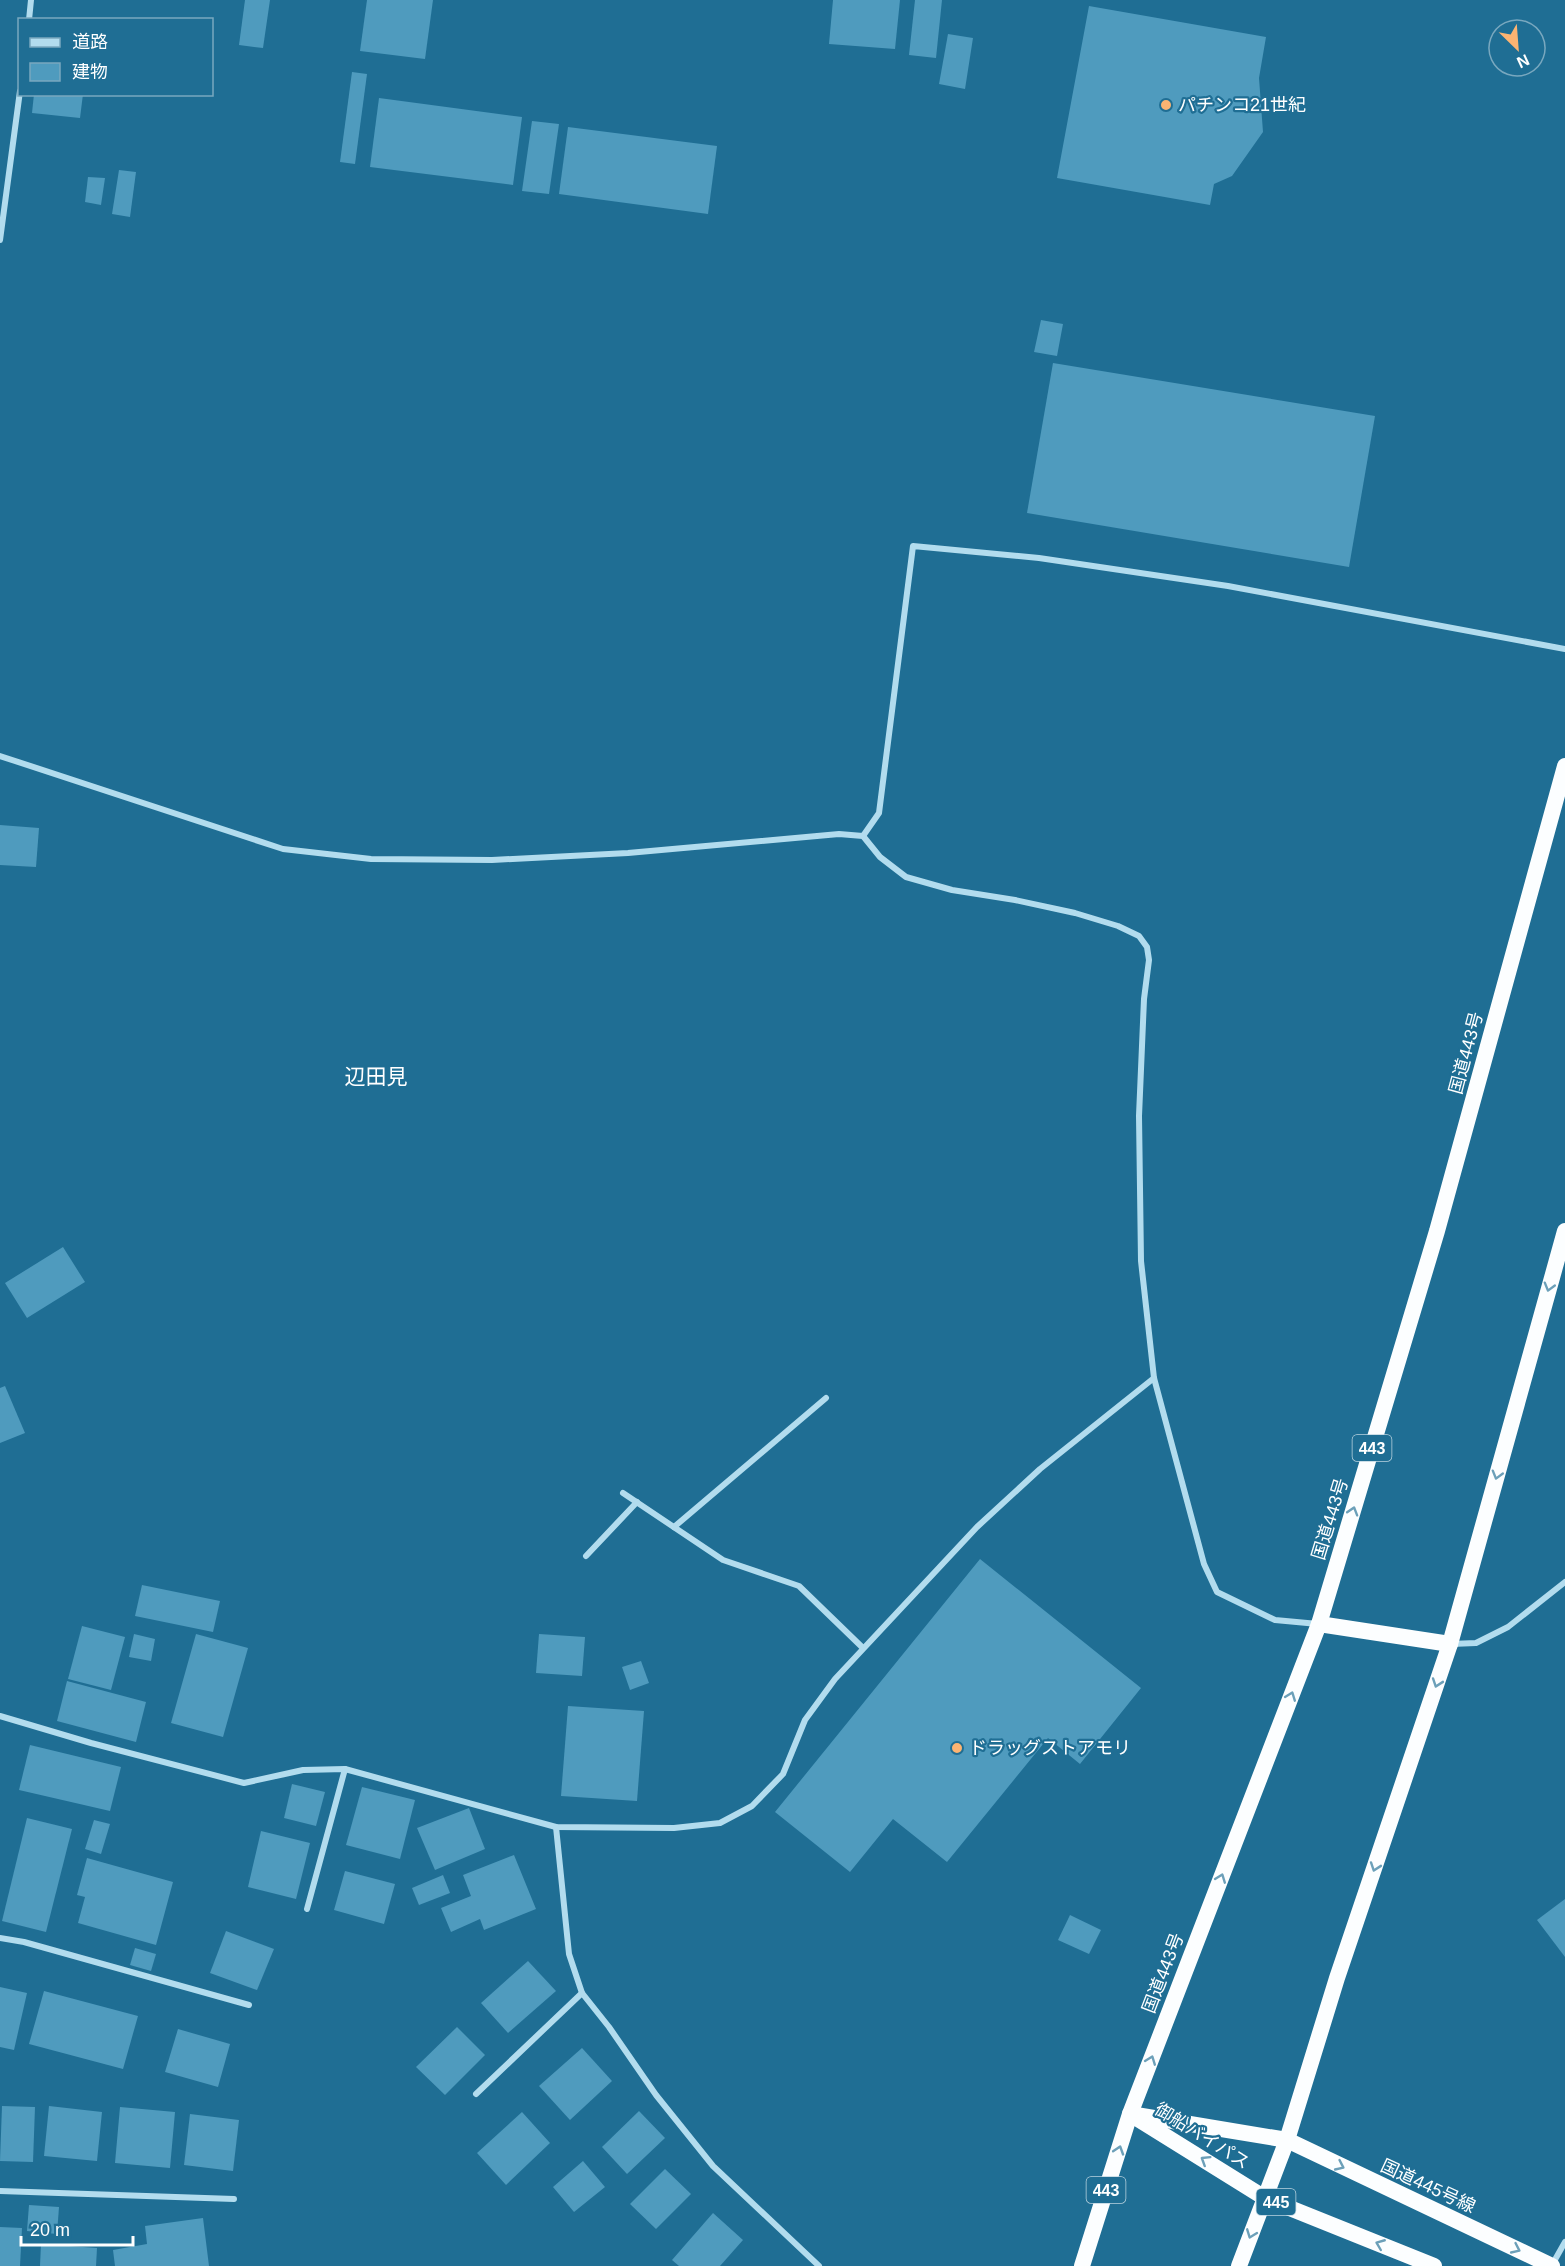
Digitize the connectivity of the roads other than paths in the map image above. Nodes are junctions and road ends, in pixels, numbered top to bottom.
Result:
1 (31, 0) edge
2 (29, 18) edge
3 (19, 96) edge
4 (0, 240) edge
5 (1565, 649) edge
6 (0, 756) edge
7 (1565, 766) edge
8 (863, 836) junction
9 (1565, 1231) edge
10 (1154, 1378) junction
11 (826, 1398) dead end
12 (623, 1493) dead end
13 (638, 1502) junction
14 (674, 1527) junction
15 (586, 1556) dead end
16 (1565, 1582) edge
17 (1319, 1624) junction
18 (1450, 1644) junction
19 (864, 1648) junction
20 (0, 1716) edge
21 (345, 1769) junction
22 (556, 1827) junction
23 (307, 1909) dead end
24 (0, 1938) edge
25 (582, 1993) junction
26 (249, 2005) dead end
27 (476, 2094) dead end
28 (1130, 2114) junction
29 (1287, 2140) junction
30 (0, 2191) edge
31 (1265, 2198) junction
32 (234, 2199) dead end
33 (1565, 2242) edge
34 (819, 2266) edge
35 (1082, 2266) edge
36 (1239, 2266) edge
37 (1434, 2266) edge
38 (1552, 2266) edge

1 - 2 street
3 - 4 street
5 - 8 street
6 - 8 street
17 -> 7 highway, 国道443号 / 443
8 - 10 street
9 -> 18 highway
10 - 17 street
10 - 19 street
11 - 14 street
12 - 13 street
13 - 14 street
13 - 15 street
14 - 19 street
16 - 18 street
17 - 18 highway
28 -> 17 highway, 国道443号 / 443
18 -> 29 highway
19 - 22 street
20 - 21 street
21 - 22 street
21 - 23 street
22 - 25 street
24 - 26 street
25 - 27 street
25 - 34 street
28 - 29 highway, 御船バイパス
31 -> 28 highway, 御船バイパス / 445
35 -> 28 highway, 国道443号 / 443
29 - 31 highway
29 -> 38 highway, 国道445号線
30 - 32 street
31 -> 36 highway
37 -> 31 highway, 御船バイパス / 445
33 - 38 street

